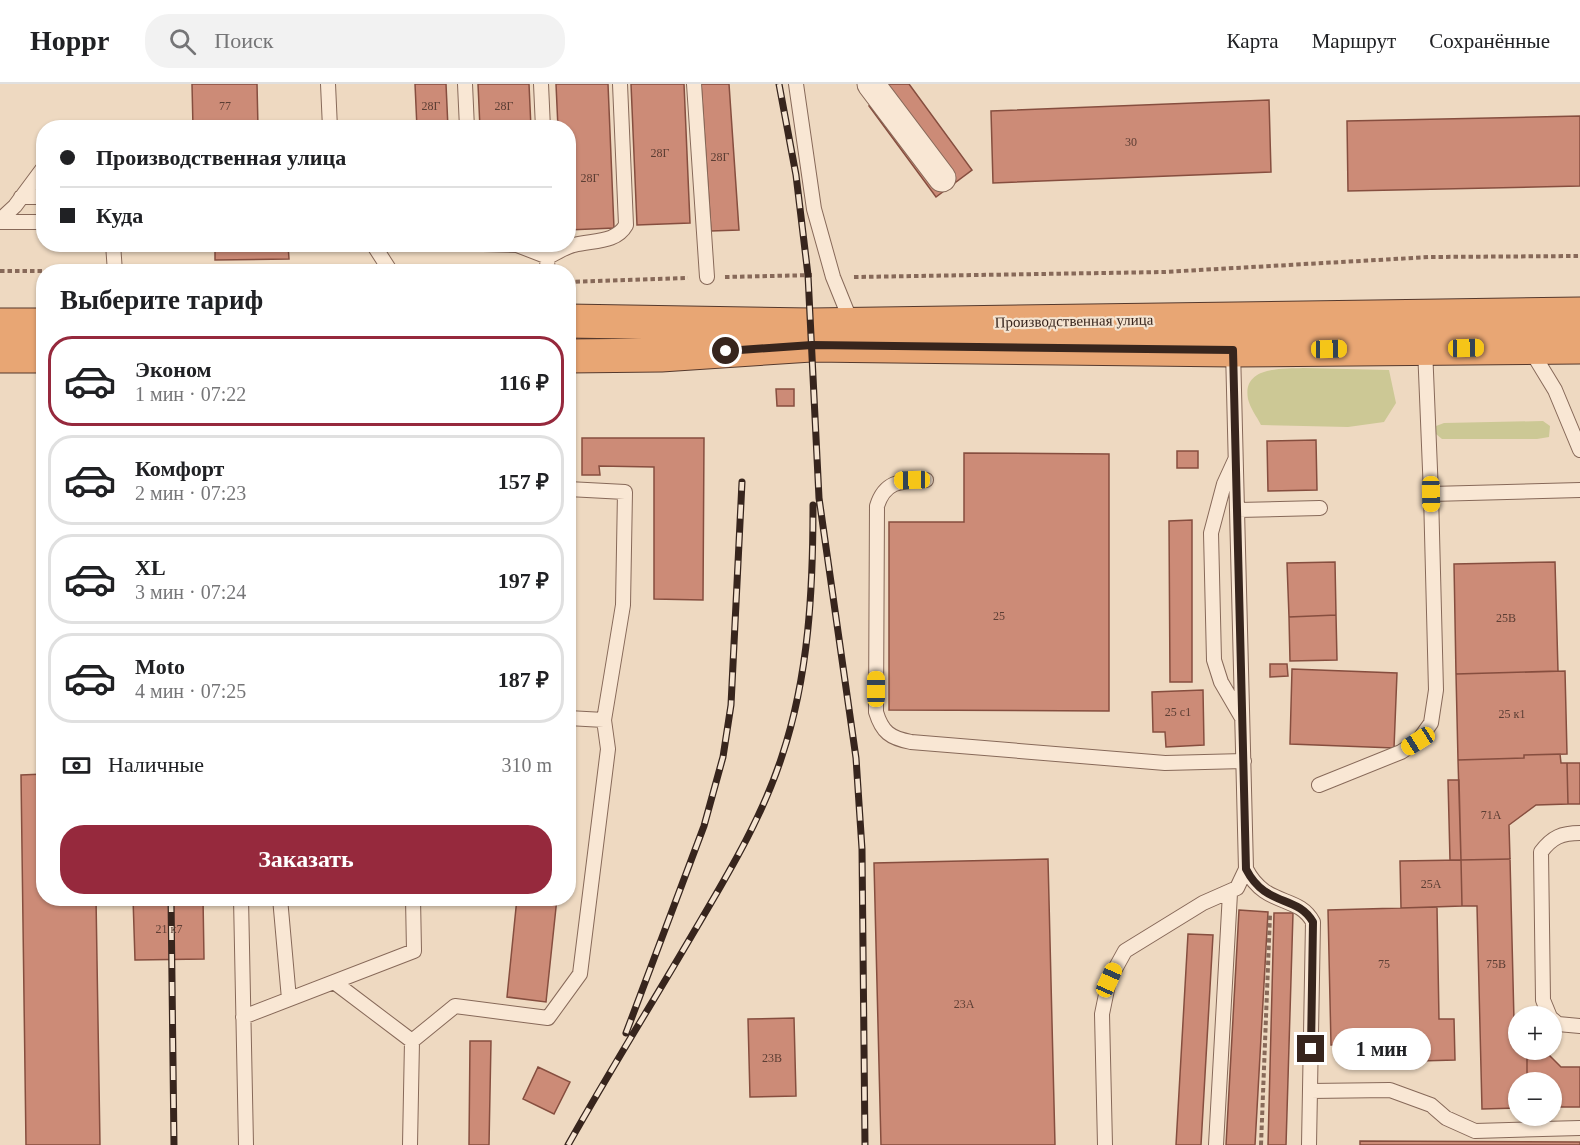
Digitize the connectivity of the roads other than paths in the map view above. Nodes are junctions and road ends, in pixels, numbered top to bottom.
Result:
1 (328, 84) edge
2 (465, 84) edge
3 (541, 84) edge
4 (620, 84) edge
5 (694, 84) edge
6 (796, 84) edge
7 (871, 84) edge
8 (330, 120) edge
9 (467, 120) edge
10 (543, 120) edge
11 (36, 177) edge
12 (942, 178) dead end
13 (21, 197) junction
14 (36, 197) edge
15 (0, 221) edge
16 (36, 222) edge
17 (576, 244) edge
18 (534, 252) edge
19 (548, 258) edge
20 (707, 277) road end
21 (1580, 314) edge
22 (576, 321) edge
23 (0, 324) edge
24 (852, 324) junction
25 (36, 325) edge
26 (1528, 347) junction
27 (1580, 347) edge
28 (1425, 348) junction
29 (1233, 350) junction
30 (0, 356) edge
31 (36, 356) edge
32 (576, 356) edge
33 (1580, 450) edge
34 (1236, 458) junction
35 (926, 480) dead end
36 (576, 489) edge
37 (1580, 490) edge
38 (1431, 494) junction
39 (1320, 508) dead end
40 (1238, 510) junction
41 (576, 718) edge
42 (604, 720) junction
43 (1243, 720) junction
44 (1244, 761) junction
45 (1319, 785) dead end
46 (1580, 833) edge
47 (1246, 869) junction
48 (1230, 893) junction
49 (241, 906) edge
50 (281, 906) edge
51 (413, 906) edge
52 (334, 981) junction
53 (288, 999) junction
54 (1546, 1006) edge
55 (243, 1017) junction
56 (1562, 1024) edge
57 (1580, 1026) edge
58 (412, 1041) junction
59 (1310, 1091) junction
60 (1580, 1128) edge
61 (246, 1145) edge
62 (410, 1145) edge
63 (1105, 1145) edge
64 (1216, 1145) edge
65 (1309, 1145) edge

1 - 8 lane
2 - 9 lane
3 - 10 lane
4 - 17 lane
5 - 20 lane
6 - 24 lane
7 - 12 street
11 - 13 lane
13 - 14 lane
13 - 15 lane
15 - 16 lane
18 - 19 lane
21 - 24 highway, Производственная улица
22 - 24 highway, Производственная улица
23 - 25 highway
26 - 27 highway, Производственная улица
26 - 28 highway, Производственная улица
26 - 33 lane
28 - 29 highway, Производственная улица
28 - 38 lane
29 - 32 highway, Производственная улица
29 - 34 lane
30 - 31 highway
34 - 40 lane
34 - 43 lane
35 - 44 lane
36 - 42 lane
37 - 38 lane
38 - 45 lane
39 - 40 lane
40 - 43 lane
41 - 42 lane
42 - 58 lane
43 - 44 lane
44 - 47 lane
46 - 54 lane
47 - 48 lane
47 - 59 lane
48 - 63 lane
48 - 64 lane
49 - 55 lane
50 - 53 lane
51 - 52 lane
52 - 53 lane
52 - 58 lane
53 - 55 lane
55 - 61 lane
56 - 57 lane
58 - 62 lane
59 - 60 lane
59 - 65 lane

